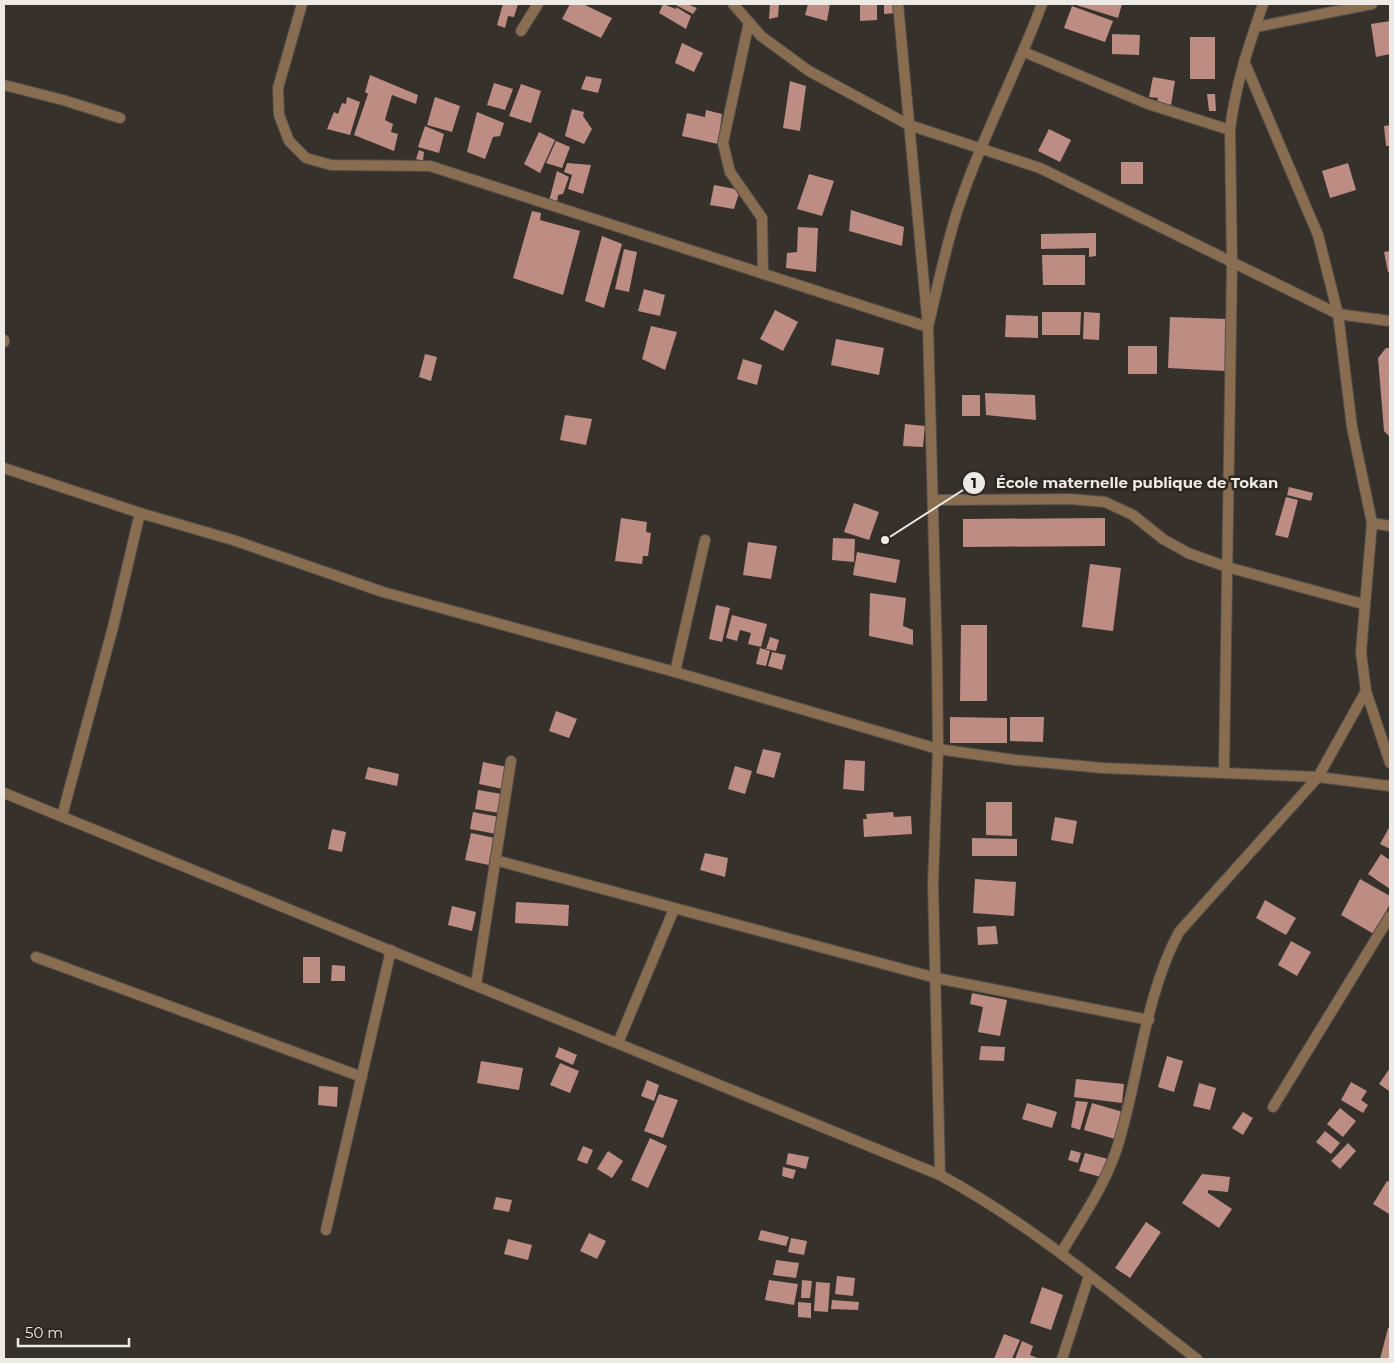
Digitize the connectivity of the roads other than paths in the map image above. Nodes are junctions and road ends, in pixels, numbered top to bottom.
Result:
1 (302, 4) edge
2 (538, 4) edge
3 (732, 4) edge
4 (898, 4) edge
5 (1042, 4) edge
6 (1263, 4) edge
7 (1372, 4) edge
8 (749, 22) junction
9 (1256, 26) junction
10 (521, 31) dead end
11 (1024, 52) junction
12 (1244, 61) junction
13 (4, 85) edge
14 (120, 118) dead end
15 (909, 125) junction
16 (1230, 130) junction
17 (981, 149) junction
18 (1232, 263) junction
19 (763, 274) junction
20 (1338, 314) junction
21 (1390, 320) edge
22 (928, 327) junction
23 (4, 468) edge
24 (934, 500) junction
25 (140, 513) junction
26 (1372, 523) junction
27 (1390, 526) edge
28 (705, 540) dead end
29 (1227, 567) junction
30 (1363, 604) junction
31 (675, 672) junction
32 (1366, 691) junction
33 (938, 749) junction
34 (511, 761) dead end
35 (1390, 763) edge
36 (1224, 772) junction
37 (1318, 777) junction
38 (1390, 786) edge
39 (4, 793) edge
40 (62, 816) junction
41 (495, 860) junction
42 (674, 909) junction
43 (1390, 916) edge
44 (391, 950) junction
45 (36, 957) dead end
46 (936, 978) junction
47 (476, 984) junction
48 (1149, 1020) junction
49 (618, 1042) junction
50 (362, 1077) junction
51 (1273, 1107) dead end
52 (940, 1175) junction
53 (326, 1230) dead end
54 (1061, 1253) junction
55 (1089, 1276) junction
56 (1062, 1359) edge
57 (1197, 1359) edge

1 - 19 street
2 - 10 street
3 - 8 street
4 - 15 street
5 - 11 street
6 - 9 street
7 - 9 street
8 - 15 street
8 - 19 street
9 - 12 street
11 - 16 street
11 - 17 street
12 - 16 street
12 - 20 street
13 - 14 street
15 - 17 street
15 - 22 street
16 - 18 street
17 - 18 street
17 - 22 street
18 - 20 street
18 - 29 street
19 - 22 street
20 - 21 street
20 - 26 street
22 - 24 street
23 - 25 street
24 - 29 street
24 - 33 street
25 - 31 street
25 - 40 street
26 - 27 street
26 - 30 street
28 - 31 street
29 - 30 street
29 - 36 street
30 - 32 street
31 - 33 street
32 - 35 street
32 - 37 street
33 - 36 street
33 - 46 street
34 - 41 street
36 - 37 street
37 - 38 street
37 - 48 street
39 - 40 street
40 - 44 street
41 - 42 street
41 - 47 street
42 - 46 street
42 - 49 street
43 - 51 street
44 - 47 street
44 - 50 street
45 - 50 street
46 - 48 street
46 - 52 street
47 - 49 street
48 - 54 street
49 - 52 street
50 - 53 street
52 - 54 street
54 - 55 street
55 - 56 street
55 - 57 street

